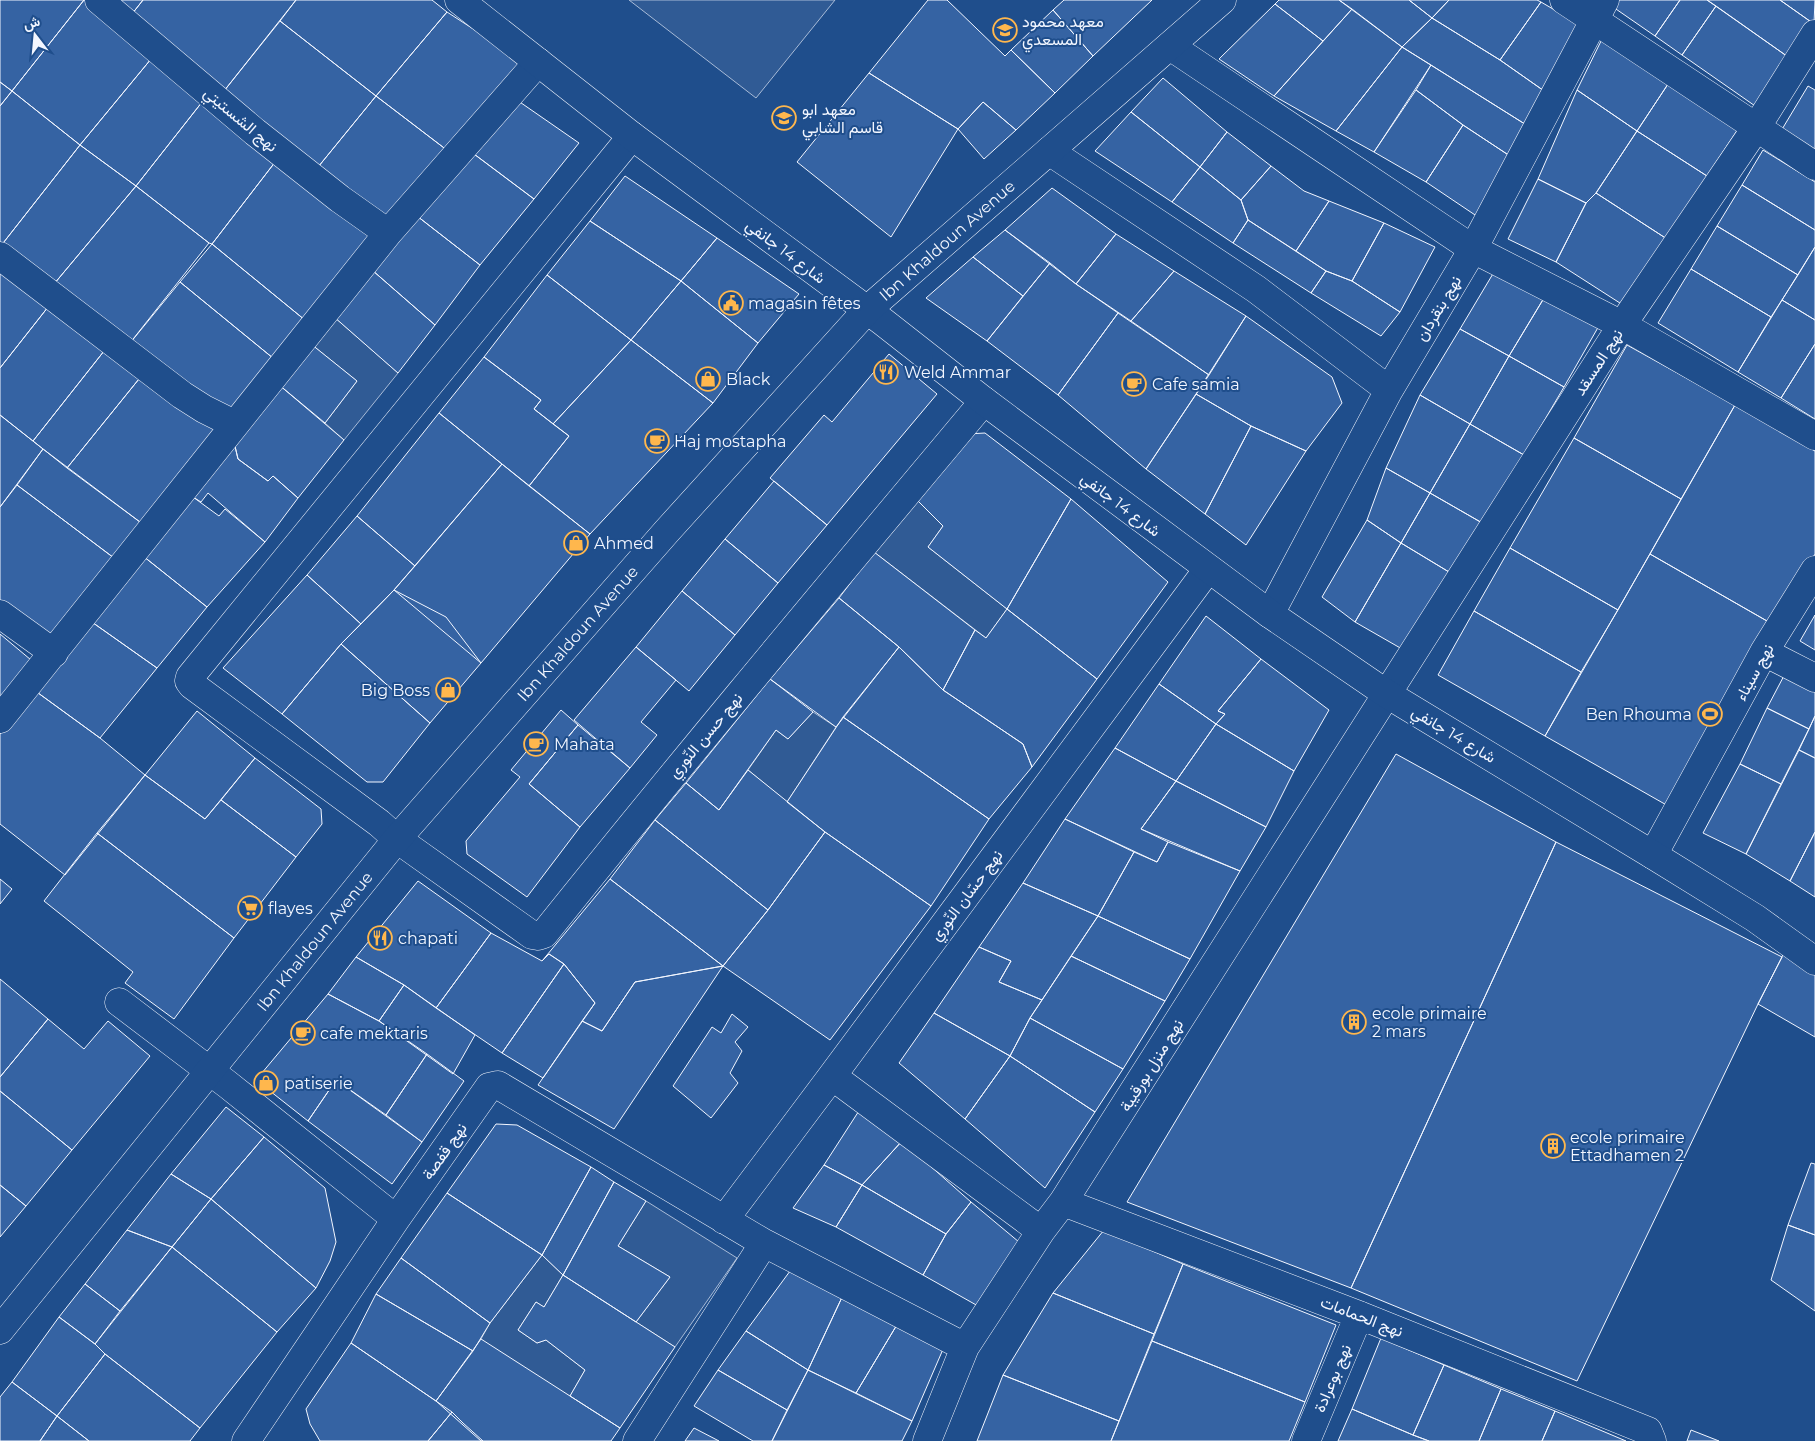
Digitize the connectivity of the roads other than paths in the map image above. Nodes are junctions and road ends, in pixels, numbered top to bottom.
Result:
1 (99, 0) edge
2 (459, 0) edge
3 (1222, 0) edge
4 (1564, 0) edge
5 (1600, 10) edge
6 (1815, 34) edge
7 (1170, 46) junction
8 (538, 62) junction
9 (1756, 128) junction
10 (632, 136) junction
11 (1049, 151) junction
12 (1815, 166) edge
13 (388, 233) junction
14 (1473, 249) junction
15 (0, 256) edge
16 (867, 310) junction
17 (1622, 325) junction
18 (1389, 390) junction
19 (984, 401) junction
20 (234, 424) junction
21 (1815, 436) edge
22 (1208, 569) junction
23 (1815, 570) edge
24 (0, 614) edge
25 (1270, 614) junction
26 (1764, 652) junction
27 (54, 653) junction
28 (1815, 678) edge
29 (1387, 694) junction
30 (0, 719) edge
31 (397, 839) junction
32 (1653, 855) junction
33 (1815, 960) edge
34 (119, 1002) dead end
35 (210, 1071) junction
36 (832, 1076) junction
37 (1063, 1202) junction
38 (396, 1219) junction
39 (724, 1220) junction
40 (1042, 1231) junction
41 (764, 1243) junction
42 (1359, 1315) junction
43 (0, 1330) edge
44 (965, 1346) junction
45 (253, 1438) edge
46 (637, 1441) edge
47 (927, 1441) edge
48 (1306, 1441) edge
49 (1652, 1441) edge

1 - 13 street, نهج الشستيتي
2 - 8 street, شارع 14 جانفي
3 - 7 street, Ibn Khaldoun Avenue
4 - 5 street
5 - 9 street
5 - 14 street, نهج بنقردان
6 - 9 street, نهج المسقد
7 - 11 street, Ibn Khaldoun Avenue
7 - 14 street
8 - 10 street, شارع 14 جانفي
8 - 13 street
9 - 12 street
9 - 17 street, نهج المسقد
10 - 16 street, شارع 14 جانفي
10 - 31 street, نهج حسن النّوري
11 - 16 street, Ibn Khaldoun Avenue
11 - 18 street
13 - 20 street
14 - 17 street
14 - 18 street, نهج بنقردان
15 - 20 street
16 - 19 street, شارع 14 جانفي
16 - 31 street, Ibn Khaldoun Avenue
17 - 21 street
17 - 29 street, نهج المسقد
18 - 25 street, نهج بنقردان
19 - 22 street, شارع 14 جانفي
19 - 31 street, نهج حسن النّوري
20 - 27 street
22 - 25 street, شارع 14 جانفي
22 - 36 street, نهج حسّان النّوري
23 - 26 street, نهج سيناء
24 - 27 street
25 - 29 street, شارع 14 جانفي
26 - 28 street
26 - 32 street, نهج سيناء
27 - 30 street
29 - 32 street, شارع 14 جانفي
29 - 37 street, نهج منزل بورقيبة
31 - 35 street, Ibn Khaldoun Avenue
32 - 33 street, شارع 14 جانفي
34 - 35 street
35 - 38 street
35 - 43 street, Ibn Khaldoun Avenue
36 - 39 street, نهج حسّان النّوري
36 - 40 street
37 - 40 street, نهج منزل بورقيبة
37 - 42 street, نهج الحمامات
38 - 39 street, نهج قفصة
38 - 45 street, نهج قفصة
39 - 41 street
40 - 44 street, نهج منزل بورقيبة
41 - 44 street
41 - 46 street
42 - 48 street, نهج بوعرادة
42 - 49 street, نهج الحمامات
44 - 47 street, نهج منزل بورقيبة

